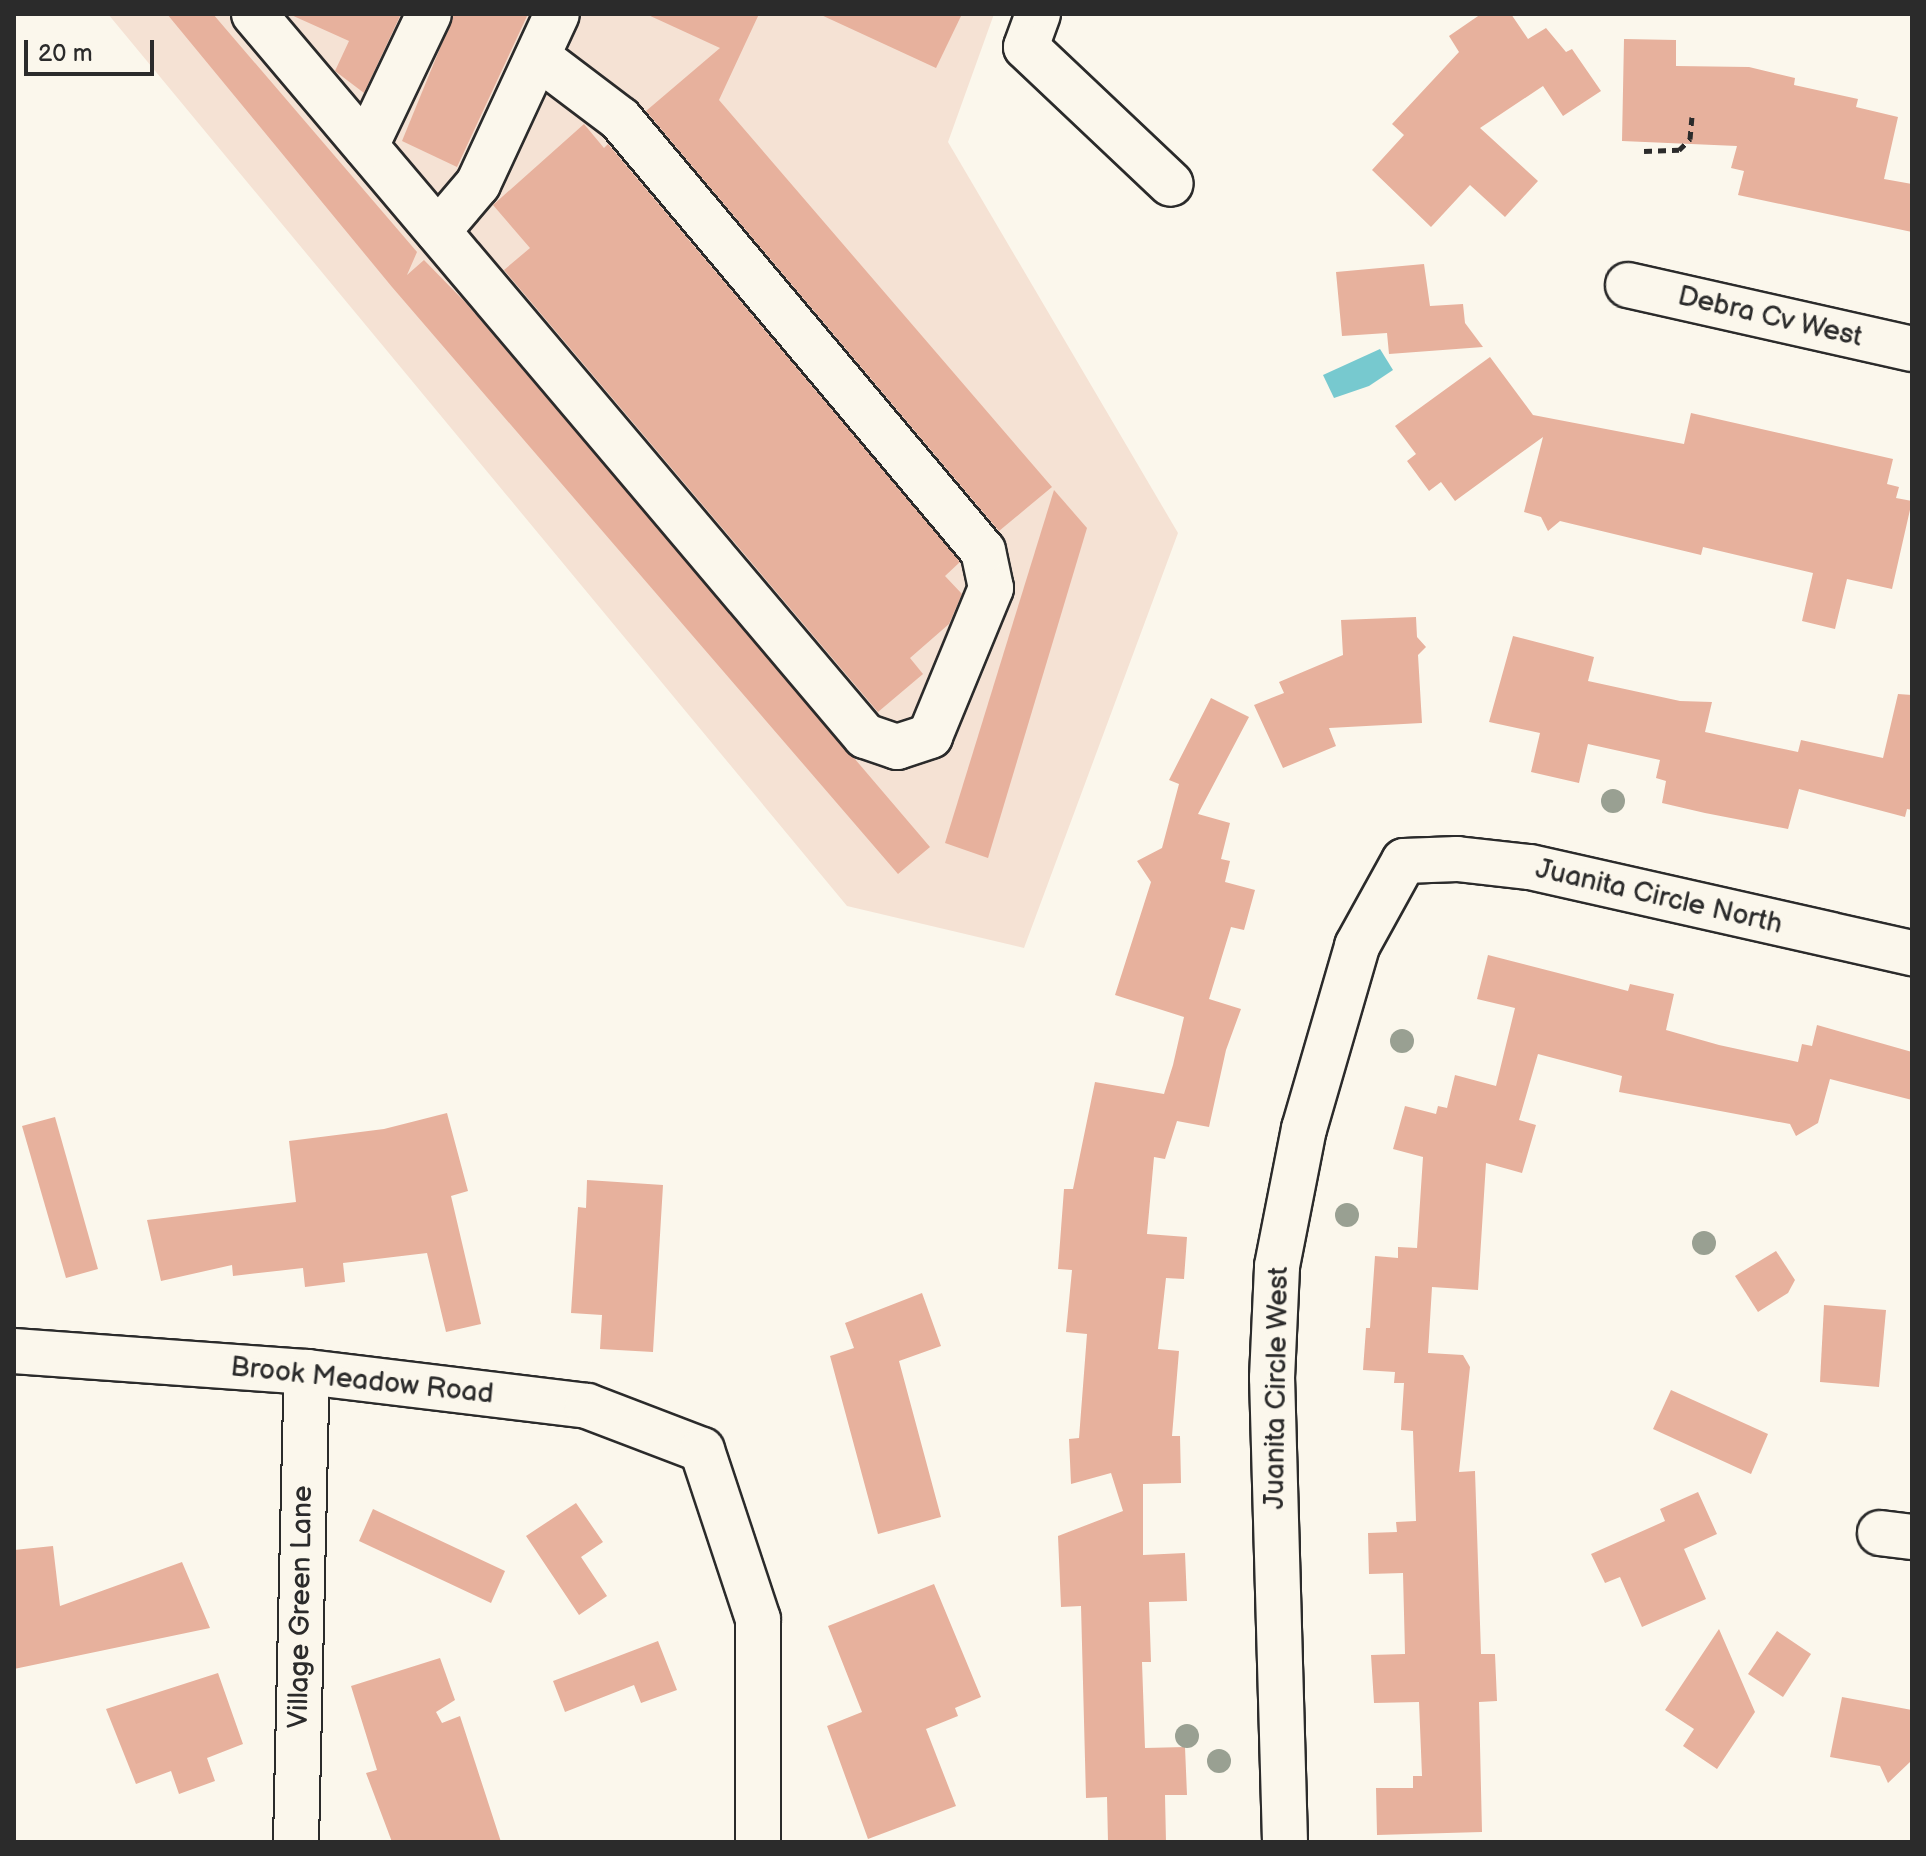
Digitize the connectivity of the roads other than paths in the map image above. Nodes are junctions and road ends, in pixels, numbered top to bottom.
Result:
1 (254, 14) edge
2 (429, 14) edge
3 (557, 14) edge
4 (1038, 14) edge
5 (538, 57) junction
6 (366, 146) junction
7 (1171, 184) dead end
8 (438, 231) junction
9 (1628, 285) dead end
10 (1912, 349) edge
11 (1404, 861) joint
12 (1912, 953) edge
13 (14, 1351) edge
14 (307, 1372) junction
15 (296, 1842) edge
16 (758, 1842) edge
17 (1285, 1842) edge

1 - 6 street
2 - 6 street
3 - 5 street
4 - 7 street
5 - 8 street
5 - 8 street
6 - 8 street
9 - 10 street, Debra Cv West
11 - 12 street, Juanita Circle North
11 - 17 street, Juanita Circle West
13 - 14 street, Brook Meadow Road
14 - 15 street, Village Green Lane
14 - 16 street, Brook Meadow Road

